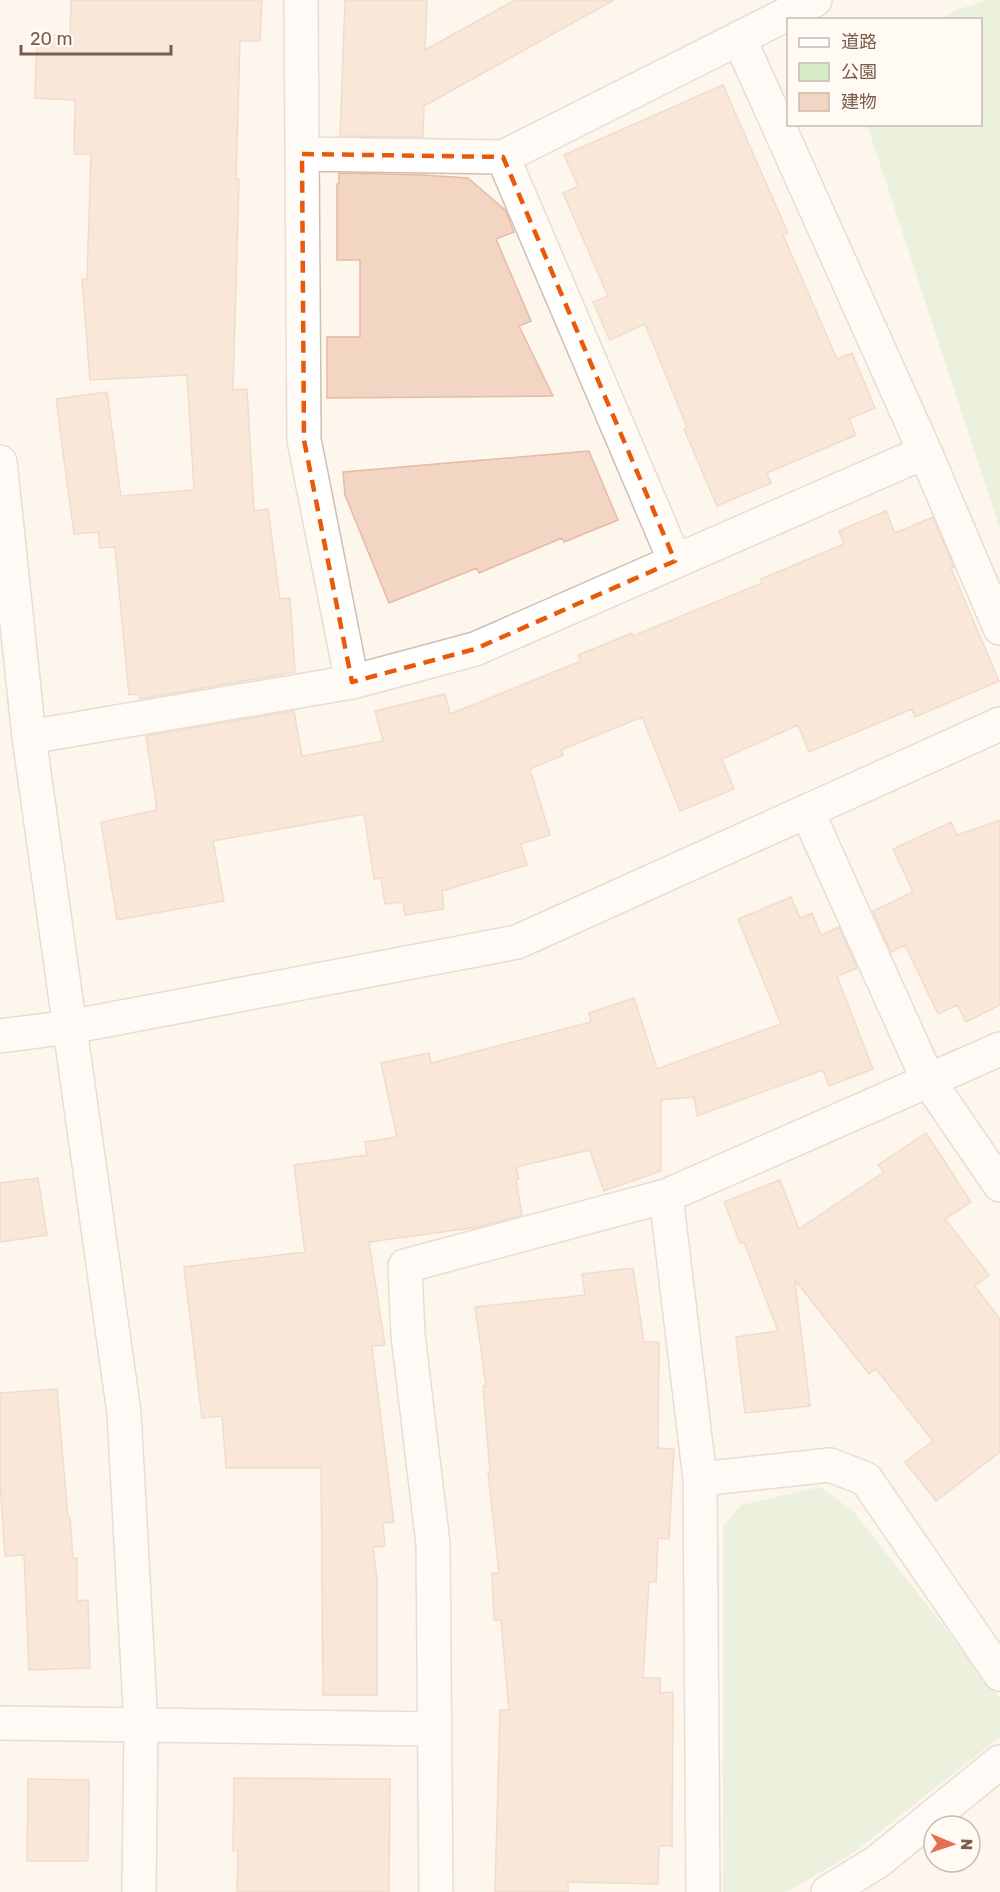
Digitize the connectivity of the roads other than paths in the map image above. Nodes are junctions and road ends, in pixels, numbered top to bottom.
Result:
1 (301, 0) edge
2 (815, 0) edge
3 (739, 38) junction
4 (302, 154) junction
5 (503, 157) junction
6 (925, 452) junction
7 (0, 462) edge
8 (675, 561) junction
9 (1000, 627) edge
10 (352, 682) junction
11 (1000, 724) edge
12 (29, 737) junction
13 (807, 811) junction
14 (70, 1028) junction
15 (0, 1036) edge
16 (1000, 1049) edge
17 (928, 1080) junction
18 (1000, 1185) edge
19 (666, 1196) junction
20 (700, 1479) junction
21 (1000, 1674) edge
22 (0, 1723) edge
23 (141, 1725) junction
24 (435, 1729) junction
25 (1000, 1762) edge
26 (139, 1892) edge
27 (436, 1892) edge
28 (703, 1892) edge
29 (828, 1892) edge

1 - 4 street
2 - 3 street
3 - 5 street
3 - 6 street
4 - 5 street
4 - 10 street
5 - 8 street
6 - 8 street
6 - 9 street
7 - 12 street
8 - 10 street
10 - 12 street
11 - 13 street
12 - 14 street
13 - 14 street
13 - 17 street
14 - 15 street
14 - 23 street
16 - 17 street
17 - 18 street
17 - 19 street
19 - 20 street
19 - 24 street
20 - 21 street
20 - 28 street
22 - 23 street
23 - 24 street
23 - 26 street
24 - 27 street
25 - 29 street

